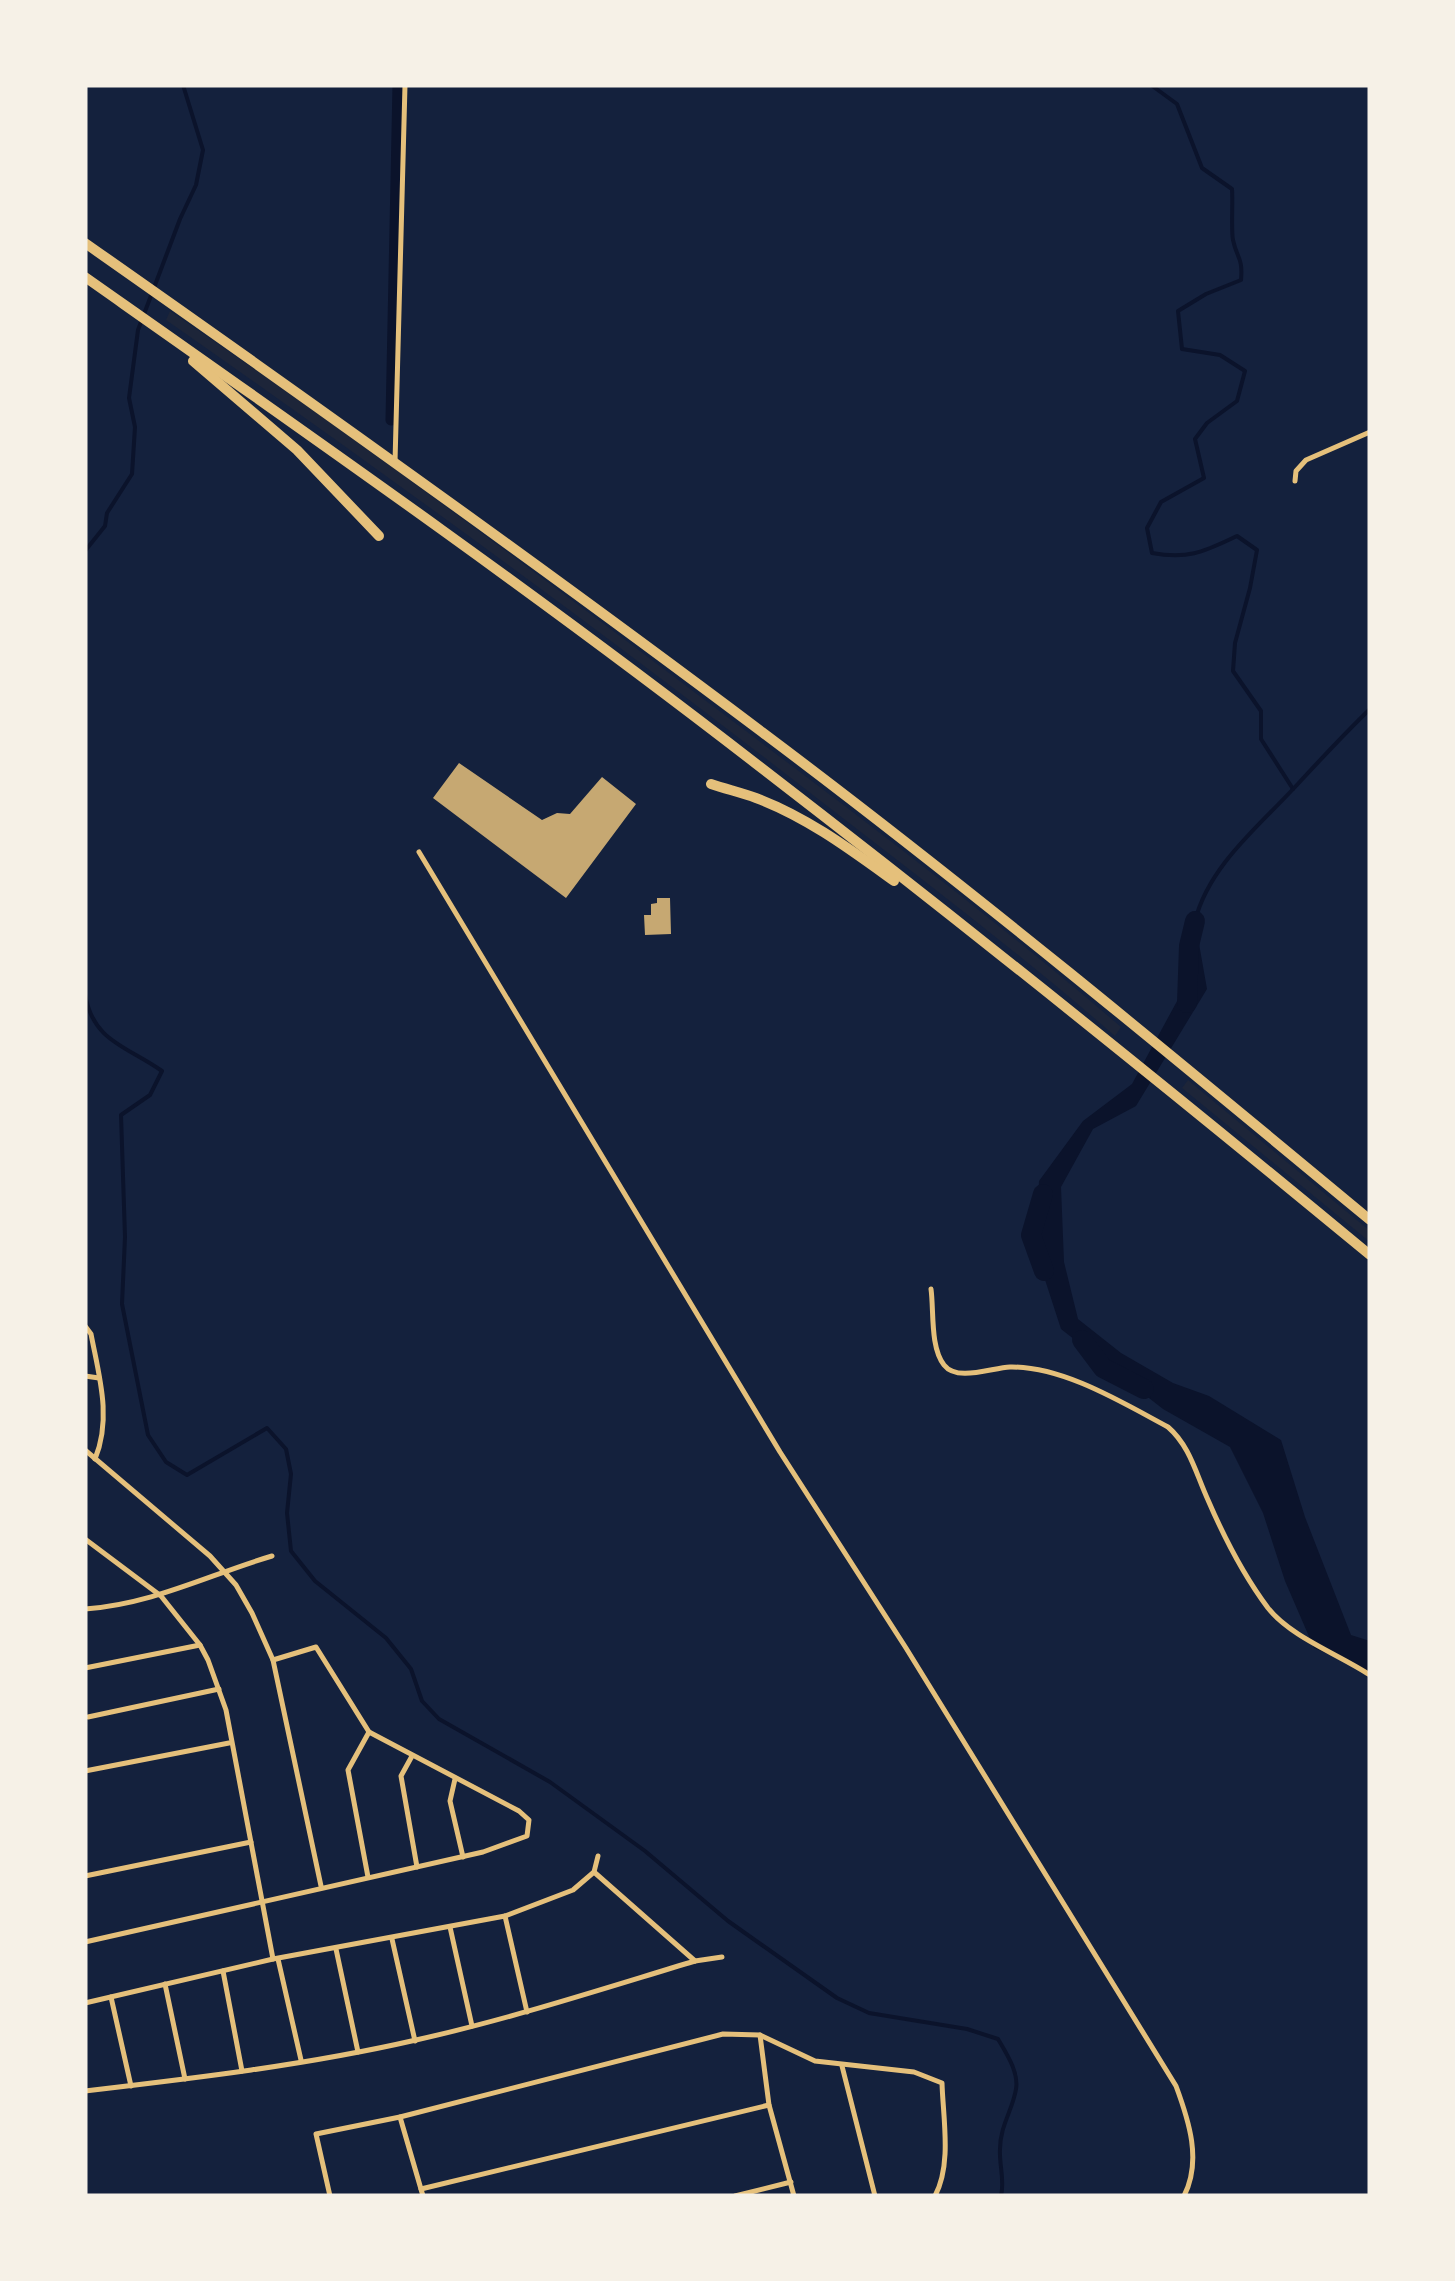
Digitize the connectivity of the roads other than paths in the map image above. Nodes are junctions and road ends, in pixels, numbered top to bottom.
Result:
1 (404, 85) edge
2 (85, 243) edge
3 (85, 278) edge
4 (158, 329) junction
5 (1370, 432) edge
6 (395, 465) junction
7 (1296, 481) dead end
8 (379, 536) dead end
9 (710, 784) dead end
10 (420, 852) dead end
11 (994, 951) junction
12 (1370, 1220) edge
13 (1370, 1255) edge
14 (931, 1289) dead end
15 (85, 1326) edge
16 (85, 1376) edge
17 (99, 1378) junction
18 (85, 1450) edge
19 (95, 1459) junction
20 (85, 1539) edge
21 (272, 1556) dead end
22 (222, 1570) junction
23 (161, 1596) junction
24 (85, 1609) edge
25 (200, 1645) junction
26 (273, 1660) junction
27 (85, 1668) edge
28 (1370, 1675) edge
29 (220, 1688) junction
30 (88, 1717) dead end
31 (369, 1732) junction
32 (230, 1742) junction
33 (412, 1756) junction
34 (85, 1771) edge
35 (455, 1779) junction
36 (251, 1842) junction
37 (598, 1856) dead end
38 (462, 1857) junction
39 (417, 1867) junction
40 (594, 1872) junction
41 (85, 1876) edge
42 (368, 1877) junction
43 (321, 1887) junction
44 (260, 1901) junction
45 (505, 1916) junction
46 (450, 1926) junction
47 (392, 1939) junction
48 (85, 1942) edge
49 (336, 1949) junction
50 (722, 1958) dead end
51 (276, 1959) junction
52 (694, 1961) junction
53 (223, 1971) junction
54 (165, 1984) junction
55 (111, 1997) junction
56 (85, 2002) edge
57 (527, 2012) junction
58 (472, 2026) junction
59 (760, 2035) junction
60 (415, 2040) junction
61 (358, 2052) junction
62 (301, 2060) junction
63 (842, 2066) junction
64 (242, 2072) junction
65 (186, 2080) junction
66 (130, 2086) junction
67 (85, 2092) edge
68 (769, 2104) junction
69 (400, 2117) junction
70 (791, 2182) junction
71 (422, 2192) edge
72 (330, 2196) edge
73 (735, 2196) edge
74 (794, 2196) edge
75 (875, 2196) edge
76 (935, 2196) edge
77 (1184, 2196) edge

1 - 6 street
2 - 6 highway
3 - 4 highway
4 - 8 highway
4 - 11 highway
5 - 7 street
6 - 12 highway
9 - 11 highway
10 - 77 street
11 - 13 highway
14 - 28 street
15 - 17 street
16 - 17 street
17 - 19 street
18 - 19 street
19 - 22 street
20 - 23 street
21 - 22 street
22 - 23 street
22 - 26 street
23 - 24 street
23 - 25 street
25 - 27 street
25 - 29 street
26 - 31 street
26 - 43 street
29 - 30 street
29 - 32 street
31 - 33 street
31 - 42 street
32 - 34 street
32 - 36 street
33 - 35 street
33 - 39 street
35 - 38 street
35 - 38 street
36 - 41 street
36 - 44 street
37 - 40 street
38 - 39 street
39 - 42 street
40 - 45 street
40 - 52 street
42 - 43 street
43 - 44 street
44 - 48 street
44 - 51 street
45 - 46 street
45 - 57 street
46 - 47 street
46 - 58 street
47 - 49 street
47 - 60 street
49 - 51 street
49 - 61 street
50 - 52 street
51 - 53 street
51 - 62 street
52 - 57 street
53 - 54 street
53 - 64 street
54 - 55 street
54 - 65 street
55 - 56 street
55 - 66 street
57 - 58 street
58 - 60 street
59 - 63 street
59 - 68 street
59 - 69 street
60 - 61 street
61 - 62 street
62 - 64 street
63 - 75 street
63 - 76 street
64 - 65 street
65 - 66 street
66 - 67 street
68 - 70 street
68 - 71 street
69 - 71 street
69 - 72 street
70 - 73 street
70 - 74 street

